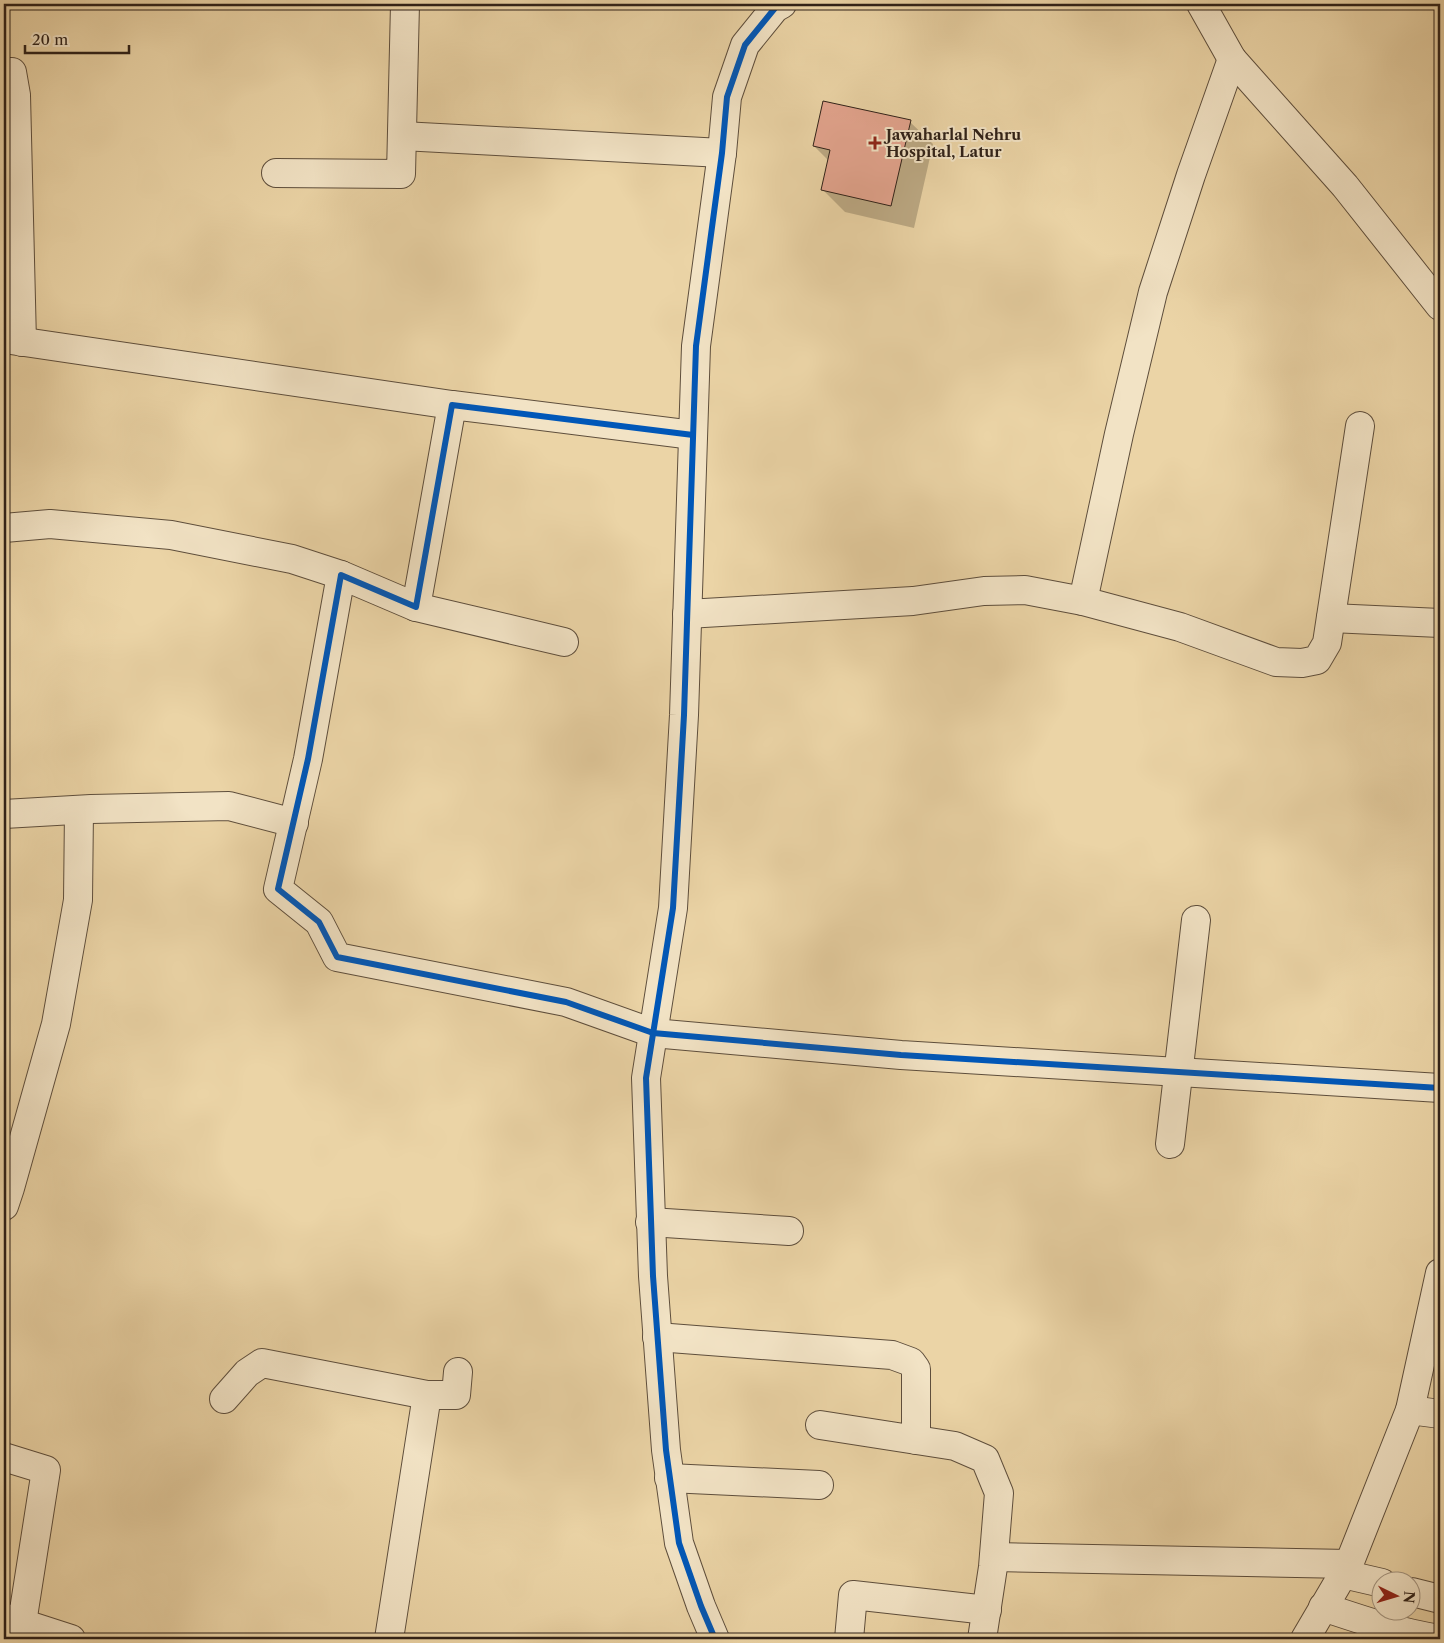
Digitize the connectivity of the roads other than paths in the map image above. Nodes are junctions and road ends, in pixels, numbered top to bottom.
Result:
1 (405, 4) edge
2 (782, 4) edge
3 (1201, 4) edge
4 (1232, 59) junction
5 (4, 72) edge
6 (402, 136) junction
7 (722, 153) junction
8 (276, 173) dead end
9 (1440, 306) edge
10 (13, 340) edge
11 (452, 406) junction
12 (1360, 426) dead end
13 (693, 435) junction
14 (4, 528) edge
15 (341, 575) junction
16 (1083, 601) junction
17 (416, 607) junction
18 (687, 614) junction
19 (1330, 618) junction
20 (1440, 623) edge
21 (564, 642) dead end
22 (80, 810) junction
23 (4, 814) edge
24 (294, 823) junction
25 (1196, 920) dead end
26 (653, 1033) junction
27 (1178, 1072) junction
28 (1440, 1088) edge
29 (1170, 1144) dead end
30 (4, 1206) edge
31 (650, 1222) junction
32 (789, 1231) dead end
33 (1439, 1278) edge
34 (1433, 1335) edge
35 (657, 1337) junction
36 (458, 1372) dead end
37 (428, 1395) junction
38 (224, 1399) dead end
39 (1410, 1410) junction
40 (1440, 1414) edge
41 (820, 1425) dead end
42 (916, 1440) junction
43 (4, 1457) edge
44 (670, 1478) junction
45 (819, 1485) dead end
46 (994, 1557) junction
47 (1346, 1569) junction
48 (1372, 1579) edge
49 (1422, 1594) edge
50 (1440, 1599) edge
51 (1323, 1607) junction
52 (987, 1610) junction
53 (13, 1620) edge
54 (71, 1639) edge
55 (389, 1639) edge
56 (715, 1639) edge
57 (849, 1639) edge
58 (982, 1639) edge
59 (1305, 1639) edge
60 (1440, 1639) edge

1 - 6 street
2 - 7 street
3 - 4 street
4 - 9 street
4 - 16 street
5 - 10 street
6 - 7 street
6 - 8 street
7 - 13 street
10 - 11 street
11 - 13 street
11 - 17 street
12 - 19 street
13 - 18 street
14 - 15 street
15 - 17 street
15 - 24 street
16 - 18 street
16 - 19 street
17 - 21 street
18 - 26 street
19 - 20 street
22 - 23 street
22 - 24 street
22 - 30 street
24 - 26 street
25 - 27 street
26 - 27 street
26 - 31 street
27 - 28 street
27 - 29 street
31 - 32 street
31 - 35 street
33 - 34 street
34 - 39 street
35 - 42 street
35 - 44 street
36 - 37 street
37 - 38 street
37 - 55 street
39 - 40 street
39 - 47 street
41 - 42 street
42 - 46 street
43 - 53 street
44 - 45 street
44 - 56 street
46 - 47 street
46 - 52 street
47 - 48 street
47 - 51 street
49 - 50 street
51 - 59 street
51 - 60 street
52 - 57 street
52 - 58 street
53 - 54 street

